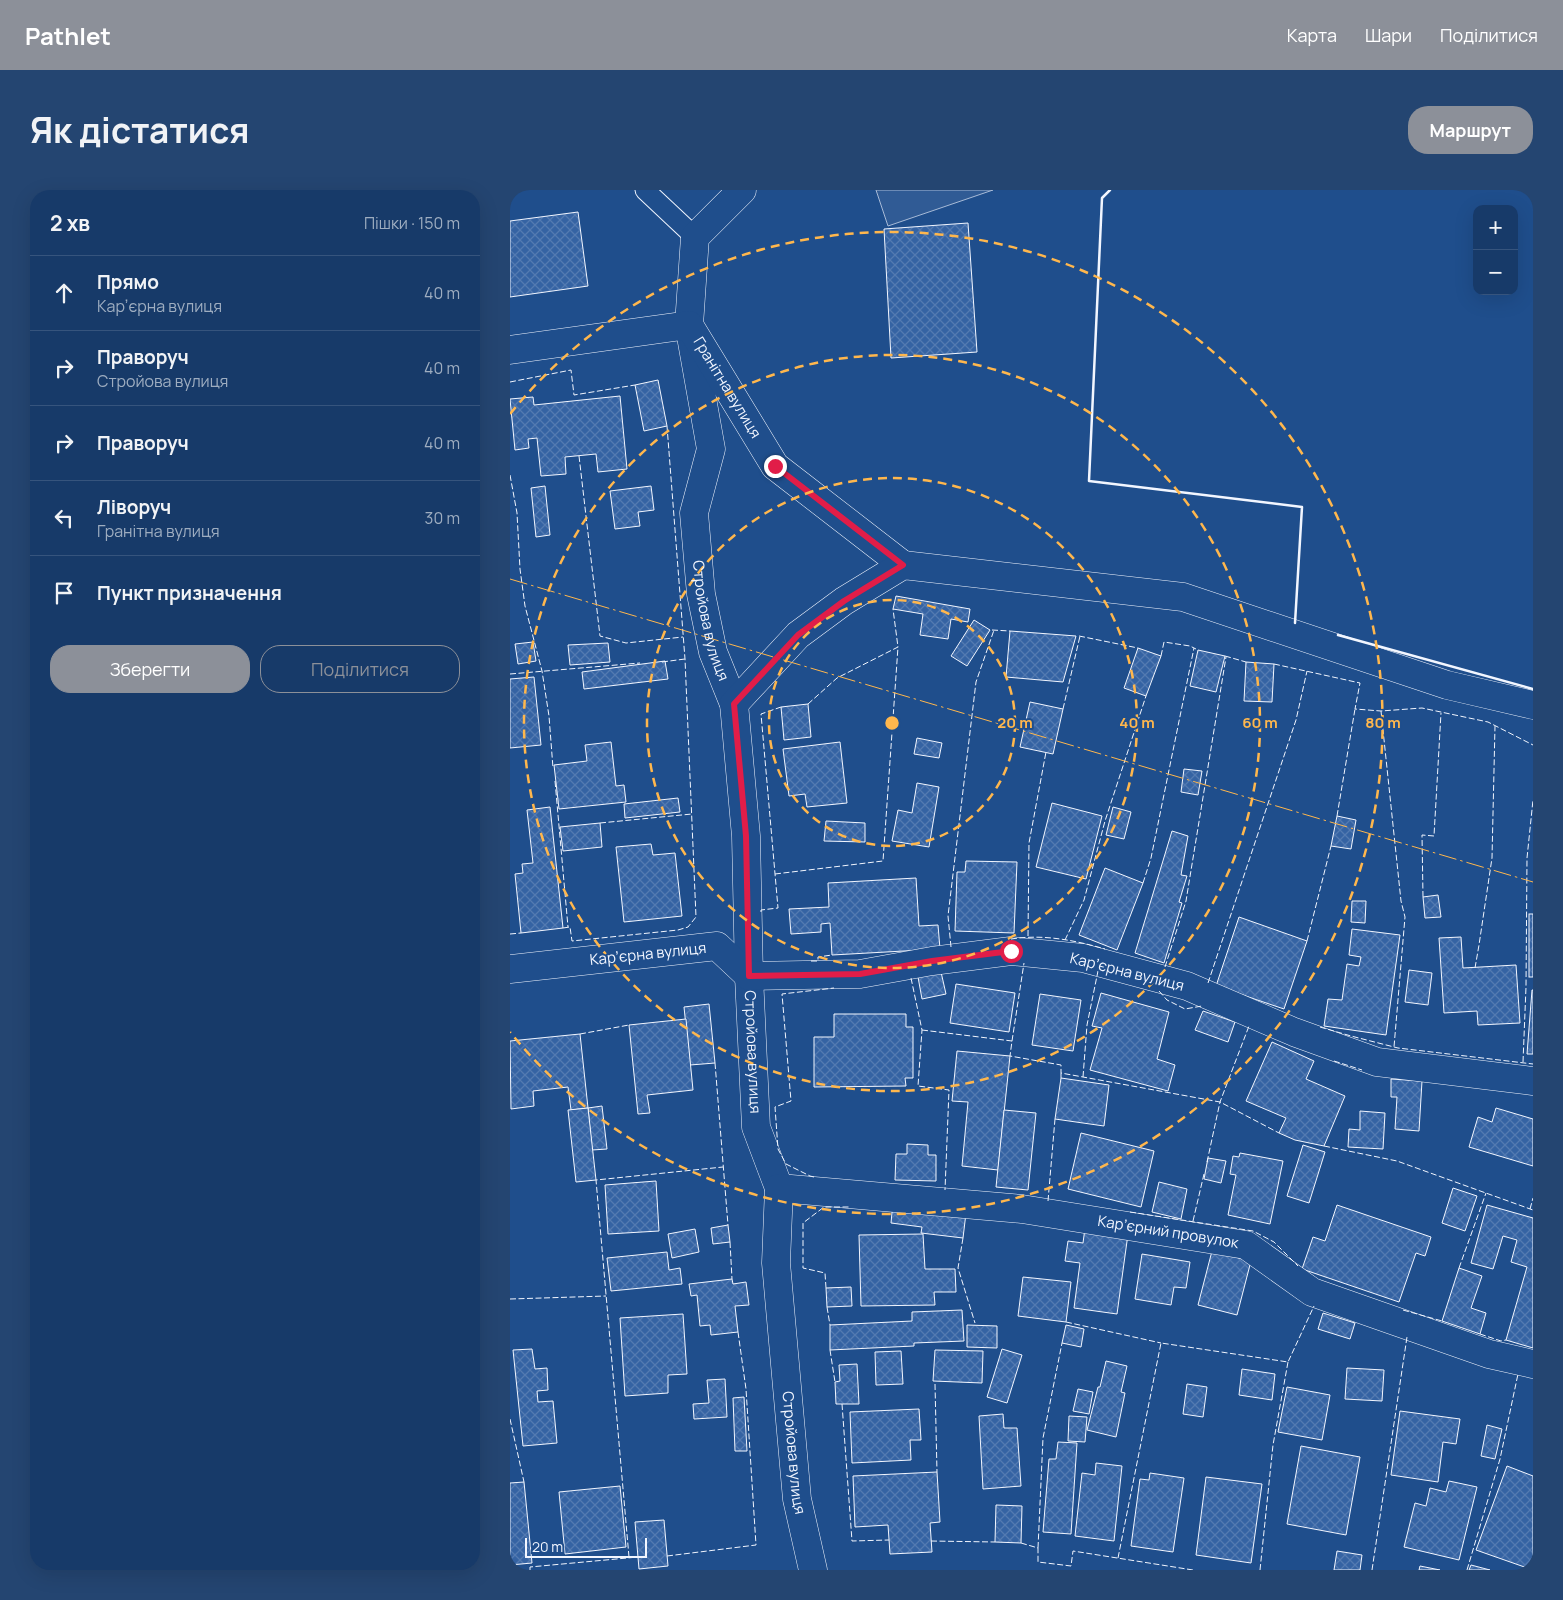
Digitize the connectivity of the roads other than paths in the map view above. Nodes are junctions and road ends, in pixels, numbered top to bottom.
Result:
1 (645, 190) edge
2 (742, 190) edge
3 (695, 238) junction
4 (689, 325) junction
5 (510, 350) edge
6 (903, 565) junction
7 (734, 704) junction
8 (1533, 705) edge
9 (510, 969) edge
10 (749, 976) junction
11 (1533, 1081) edge
12 (779, 1188) junction
13 (1533, 1364) edge
14 (813, 1570) edge

1 - 3 lane
2 - 3 street
3 - 4 street, Стройова вулиця
4 - 5 street, Гранітна вулиця
4 - 6 street, Гранітна вулиця
4 - 7 street, Стройова вулиця
6 - 7 street
6 - 8 street
7 - 10 street, Стройова вулиця
9 - 10 street, Карʼєрна вулиця
10 - 11 street, Карʼєрна вулиця
10 - 12 street, Стройова вулиця
12 - 13 street, Карʼєрний провулок
12 - 14 street, Стройова вулиця

